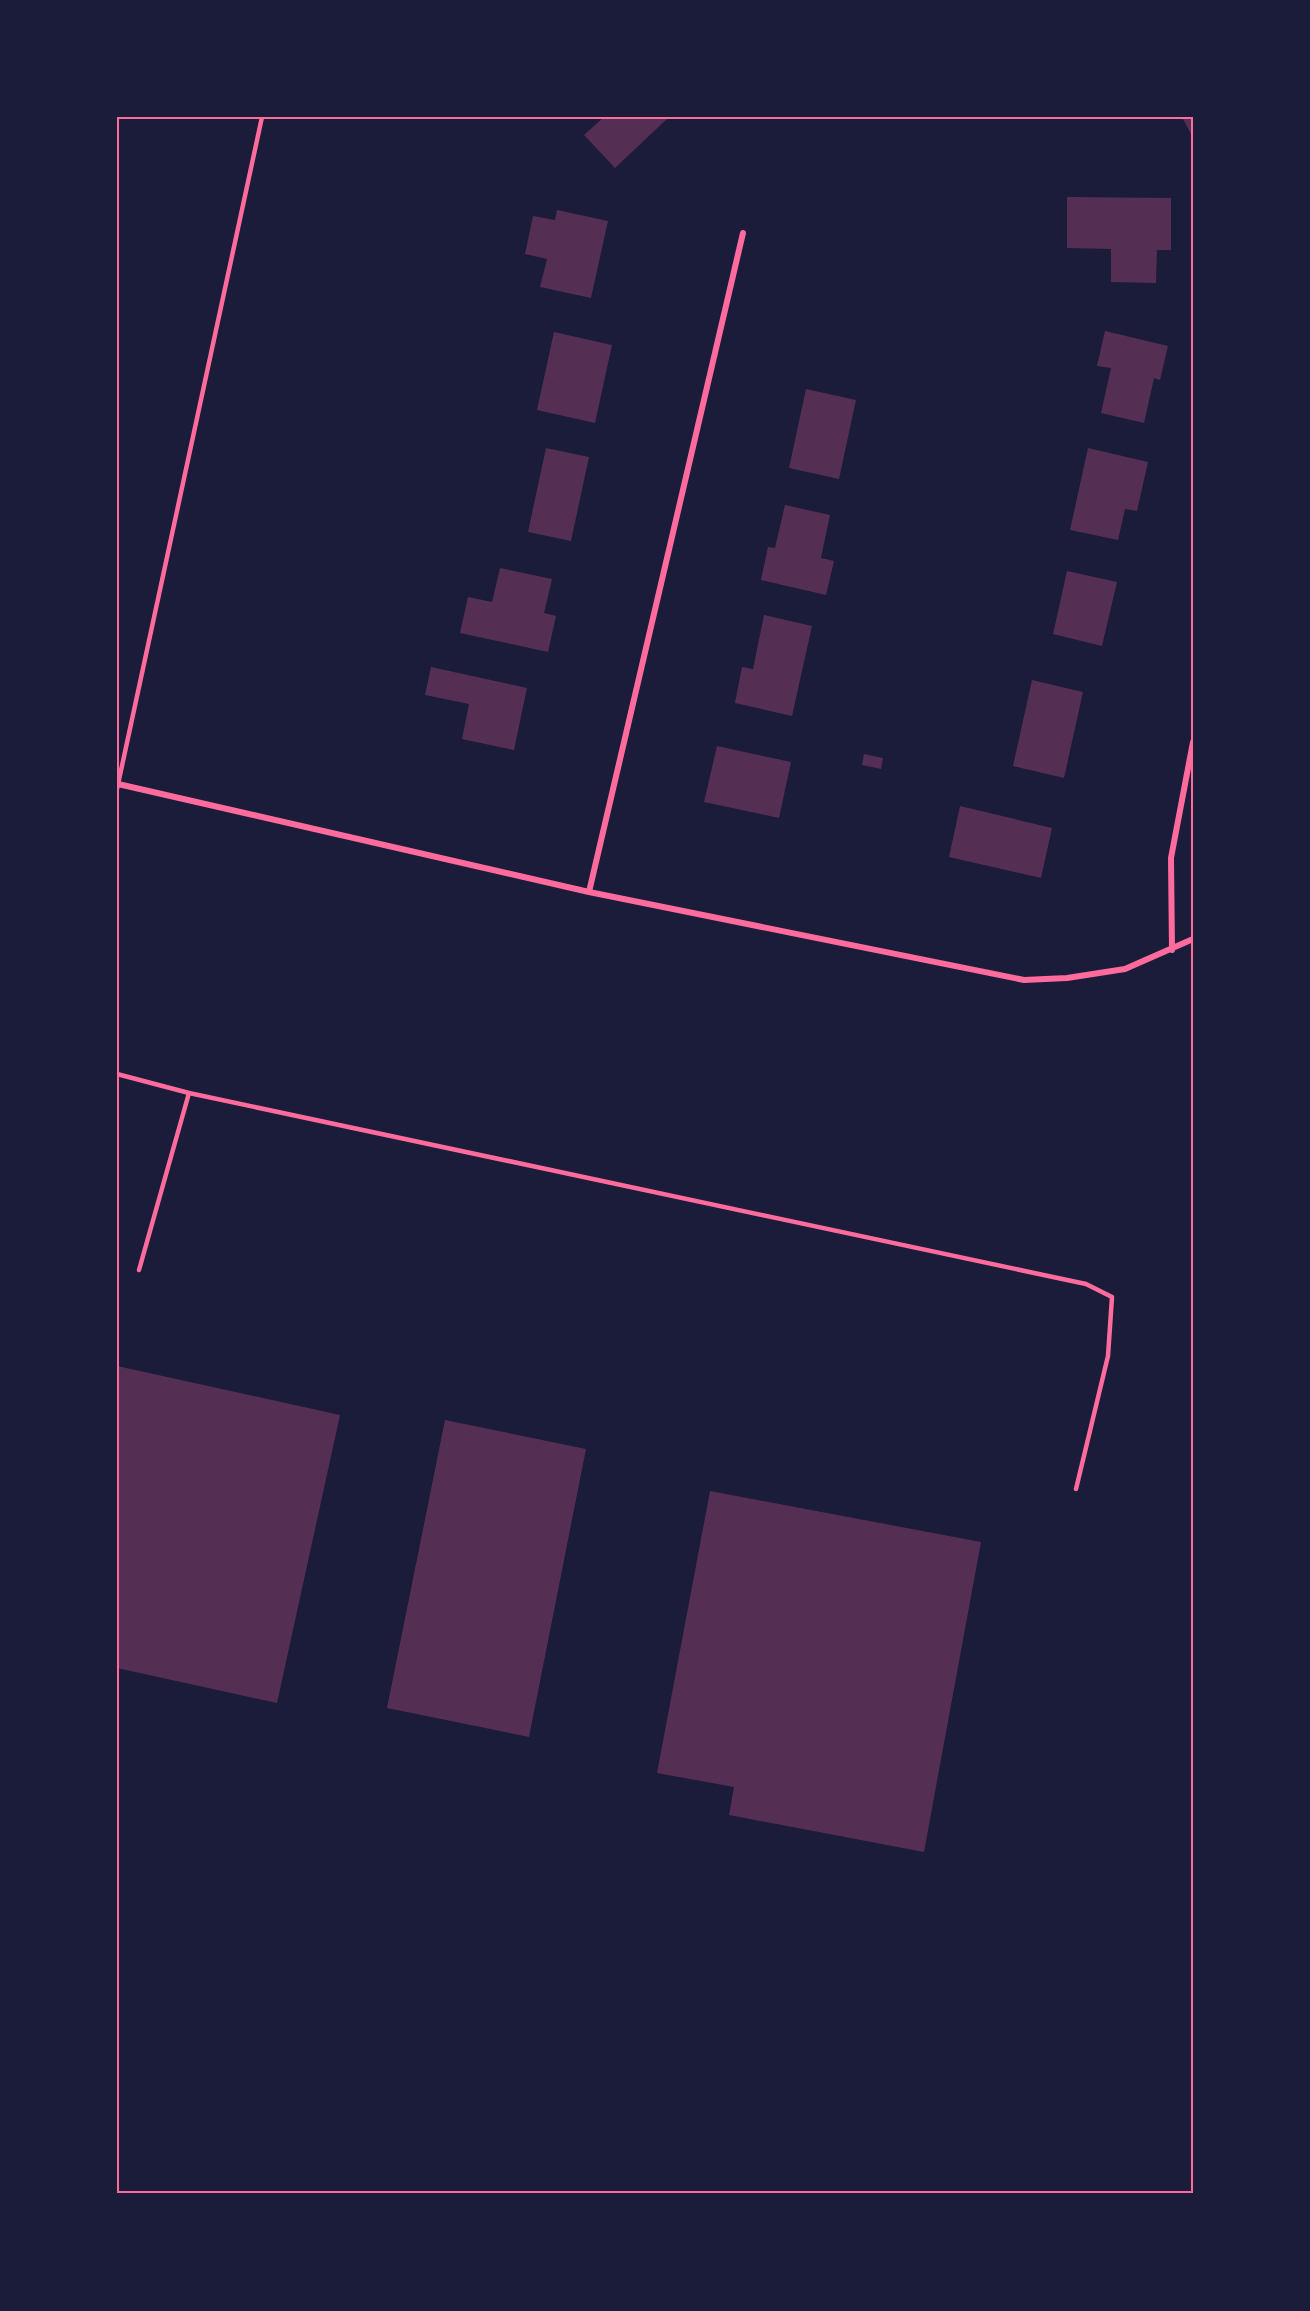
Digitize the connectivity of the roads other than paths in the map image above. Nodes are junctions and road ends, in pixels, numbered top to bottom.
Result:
1 (262, 117) edge
2 (743, 233) dead end
3 (1193, 742) edge
4 (118, 787) edge
5 (589, 892) junction
6 (1193, 939) edge
7 (1172, 950) junction
8 (117, 1074) edge
9 (189, 1093) junction
10 (139, 1270) dead end
11 (1076, 1489) dead end

1 - 4 lane
2 - 5 street
3 - 7 street
4 - 5 street
5 - 7 street
6 - 7 street
8 - 9 lane
9 - 10 lane
9 - 11 lane

